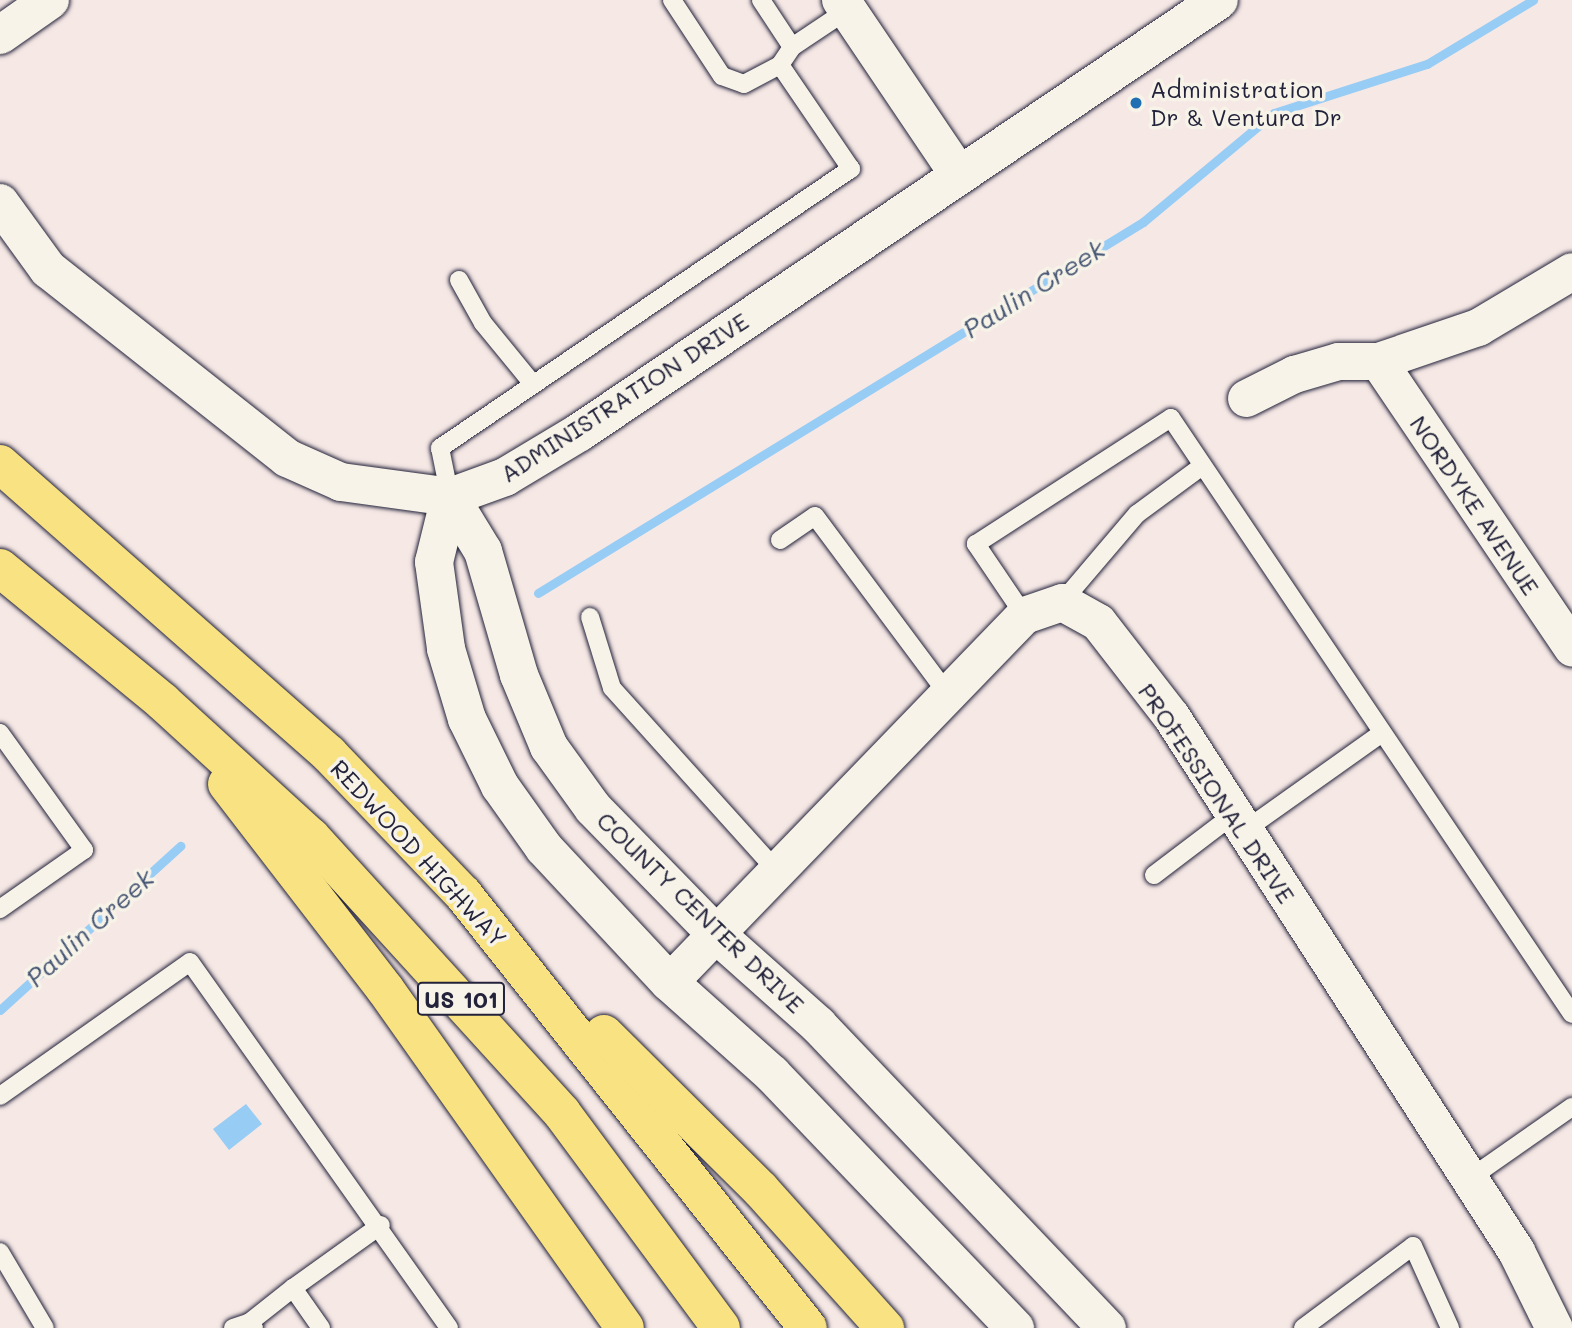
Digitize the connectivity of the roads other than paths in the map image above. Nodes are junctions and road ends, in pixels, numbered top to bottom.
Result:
1 (50, 0) edge
2 (672, 0) edge
3 (761, 0) edge
4 (1219, 0) edge
5 (851, 3) edge
6 (0, 35) edge
7 (792, 47) junction
8 (780, 65) junction
9 (959, 175) junction
10 (0, 203) edge
11 (1572, 271) edge
12 (459, 281) dead end
13 (1378, 361) junction
14 (533, 384) junction
15 (1246, 398) dead end
16 (0, 464) edge
17 (1202, 466) junction
18 (450, 497) junction
19 (780, 540) dead end
20 (0, 568) edge
21 (1062, 602) junction
22 (1024, 615) junction
23 (590, 617) dead end
24 (1572, 648) edge
25 (946, 692) junction
26 (163, 702) junction
27 (0, 733) edge
28 (1382, 733) junction
29 (1238, 823) junction
30 (774, 868) junction
31 (1154, 875) dead end
32 (463, 894) junction
33 (0, 909) edge
34 (716, 934) junction
35 (669, 982) junction
36 (1572, 1014) edge
37 (0, 1096) edge
38 (1572, 1107) edge
39 (1469, 1179) junction
40 (381, 1225) junction
41 (0, 1252) edge
42 (293, 1288) junction
43 (246, 1326) edge
44 (45, 1328) edge
45 (321, 1328) edge
46 (449, 1328) edge
47 (625, 1328) edge
48 (721, 1328) edge
49 (808, 1328) edge
50 (885, 1328) edge
51 (1015, 1328) edge
52 (1107, 1328) edge
53 (1303, 1328) edge
54 (1450, 1328) edge
55 (1554, 1328) edge

1 - 6 street
2 - 8 lane
3 - 7 lane
4 - 9 street, ADMINISTRATION DRIVE
5 - 7 lane
5 - 9 street
7 - 8 lane
8 - 14 lane
9 - 18 street, ADMINISTRATION DRIVE
10 - 18 street, ADMINISTRATION DRIVE
11 - 13 street
12 - 14 lane
13 - 15 street
13 - 24 street, NORDYKE AVENUE
14 - 18 lane
16 - 32 highway, REDWOOD HIGHWAY / US 101
17 - 21 lane
17 - 22 lane
17 - 28 lane
18 - 34 street, COUNTY CENTER DRIVE
18 - 35 street
19 - 25 lane
20 - 26 highway, US 101
21 - 22 street
21 - 29 street, PROFESSIONAL DRIVE
22 - 25 street
23 - 30 lane
25 - 30 street
26 - 47 highway
26 - 48 highway, US 101
27 - 33 lane
28 - 29 lane
28 - 36 lane
29 - 31 lane
29 - 39 street, PROFESSIONAL DRIVE
30 - 34 street
32 - 49 highway, REDWOOD HIGHWAY / US 101
32 - 50 highway
34 - 35 street
34 - 52 street, COUNTY CENTER DRIVE
35 - 51 street
37 - 40 lane
38 - 39 lane
39 - 55 street, PROFESSIONAL DRIVE
40 - 42 lane
40 - 46 lane
41 - 44 lane
42 - 43 lane
42 - 45 lane
53 - 54 lane

